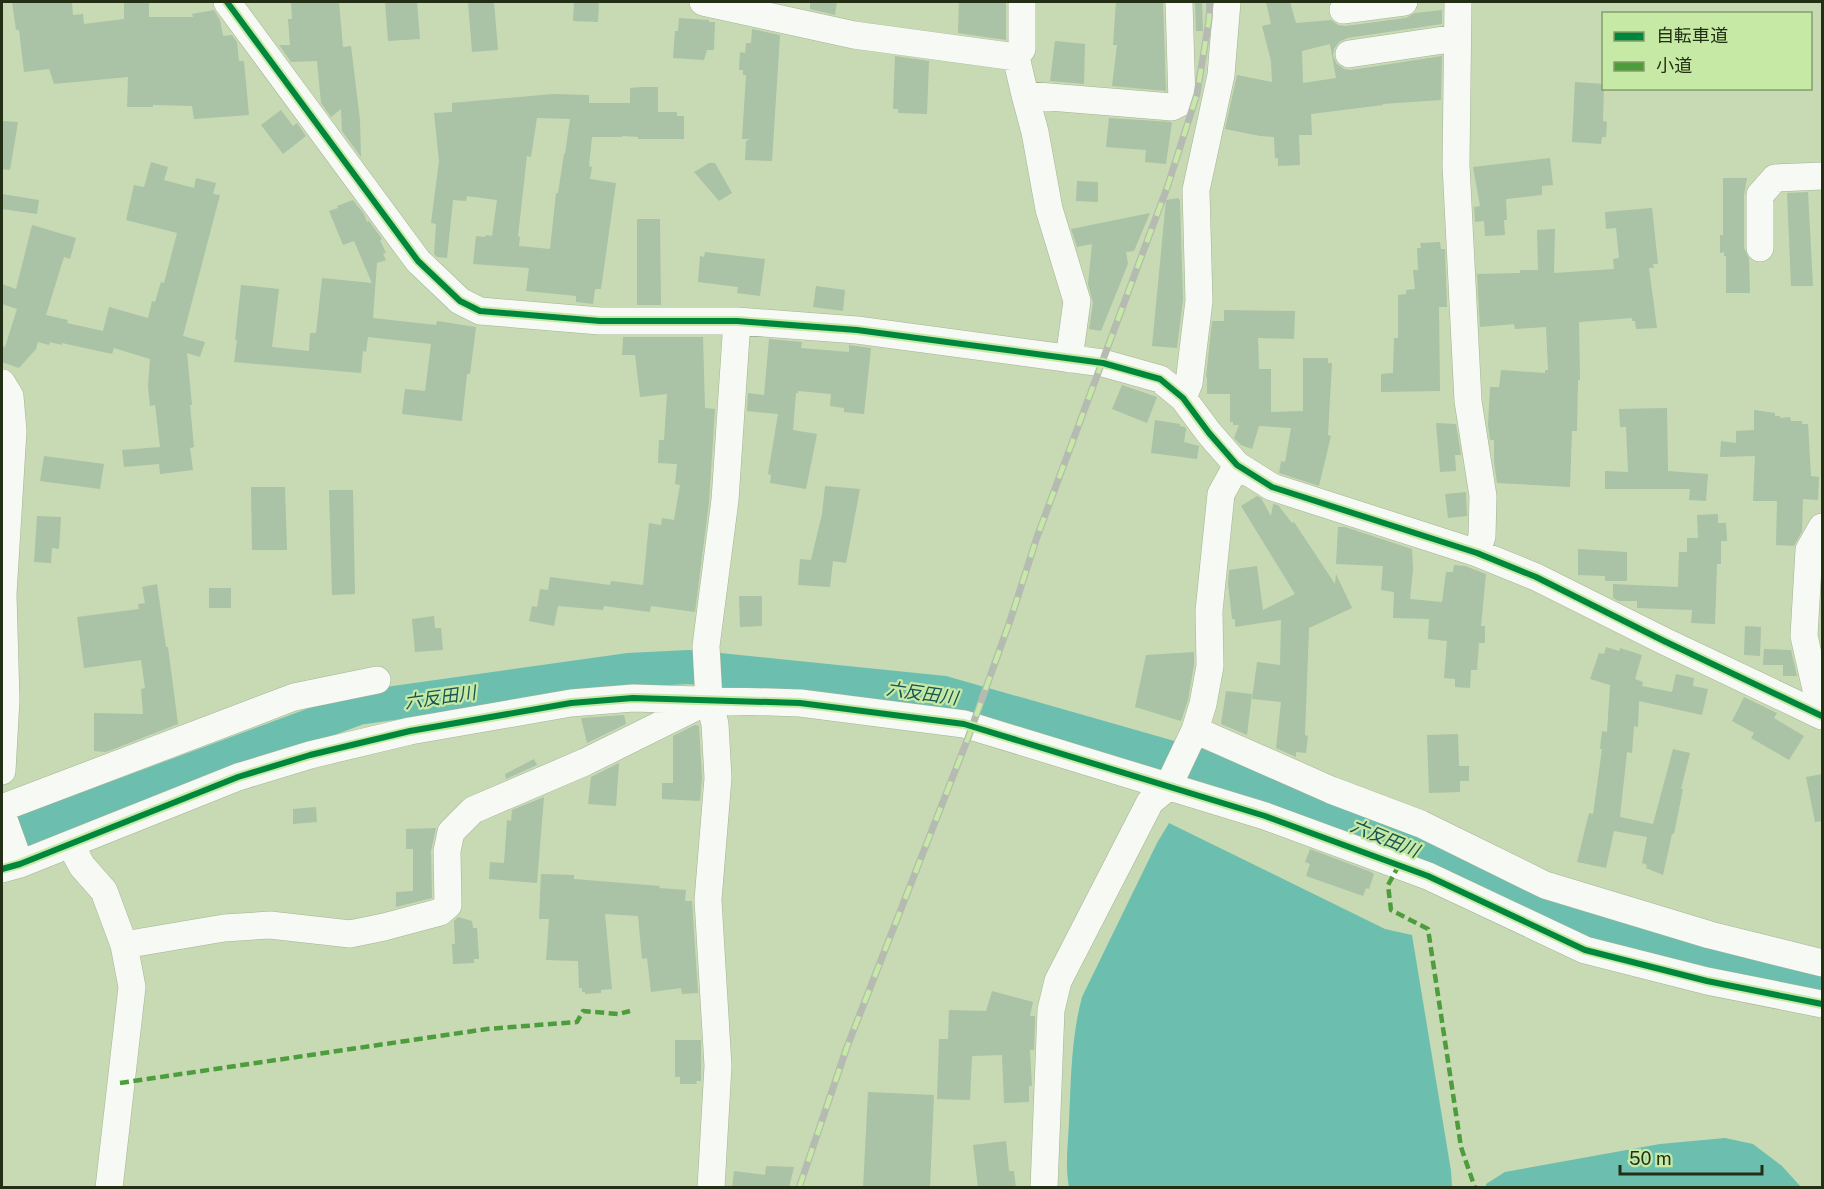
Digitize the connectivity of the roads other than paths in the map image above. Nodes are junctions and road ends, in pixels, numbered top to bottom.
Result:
1 (227, 2) edge
2 (703, 2) edge
3 (1022, 2) edge
4 (1179, 2) edge
5 (1227, 2) edge
6 (1404, 2) edge
7 (1458, 2) edge
8 (1343, 10) dead end
9 (1457, 38) junction
10 (1349, 54) dead end
11 (1016, 57) junction
12 (1025, 95) junction
13 (1822, 176) edge
14 (1760, 249) dead end
15 (737, 321) junction
16 (1069, 359) junction
17 (2, 383) edge
18 (1183, 398) junction
19 (1237, 465) junction
20 (1822, 527) edge
21 (1478, 552) junction
22 (377, 680) dead end
23 (709, 700) junction
24 (1822, 716) edge
25 (1194, 734) junction
26 (2, 771) edge
27 (1170, 783) junction
28 (2, 813) edge
29 (70, 844) junction
30 (13, 864) edge
31 (124, 945) junction
32 (1822, 963) edge
33 (1822, 1004) edge
34 (109, 1188) edge
35 (711, 1188) edge
36 (1044, 1188) edge

1 - 15 street
2 - 11 street
3 - 11 street
4 - 12 street
5 - 18 street
6 - 8 street
7 - 9 street
9 - 10 street
9 - 21 street
11 - 12 street
12 - 16 street
13 - 14 street
15 - 16 street
15 - 23 street
16 - 18 street
17 - 26 street
18 - 19 street
19 - 21 street
19 - 25 street
20 - 24 street
21 - 24 street
22 - 28 street
23 - 27 street
23 - 29 street
23 - 31 street
23 - 35 street
25 - 27 street
25 - 32 street
27 - 33 street
27 - 36 street
28 - 30 street
29 - 30 street
29 - 31 street
31 - 34 street

